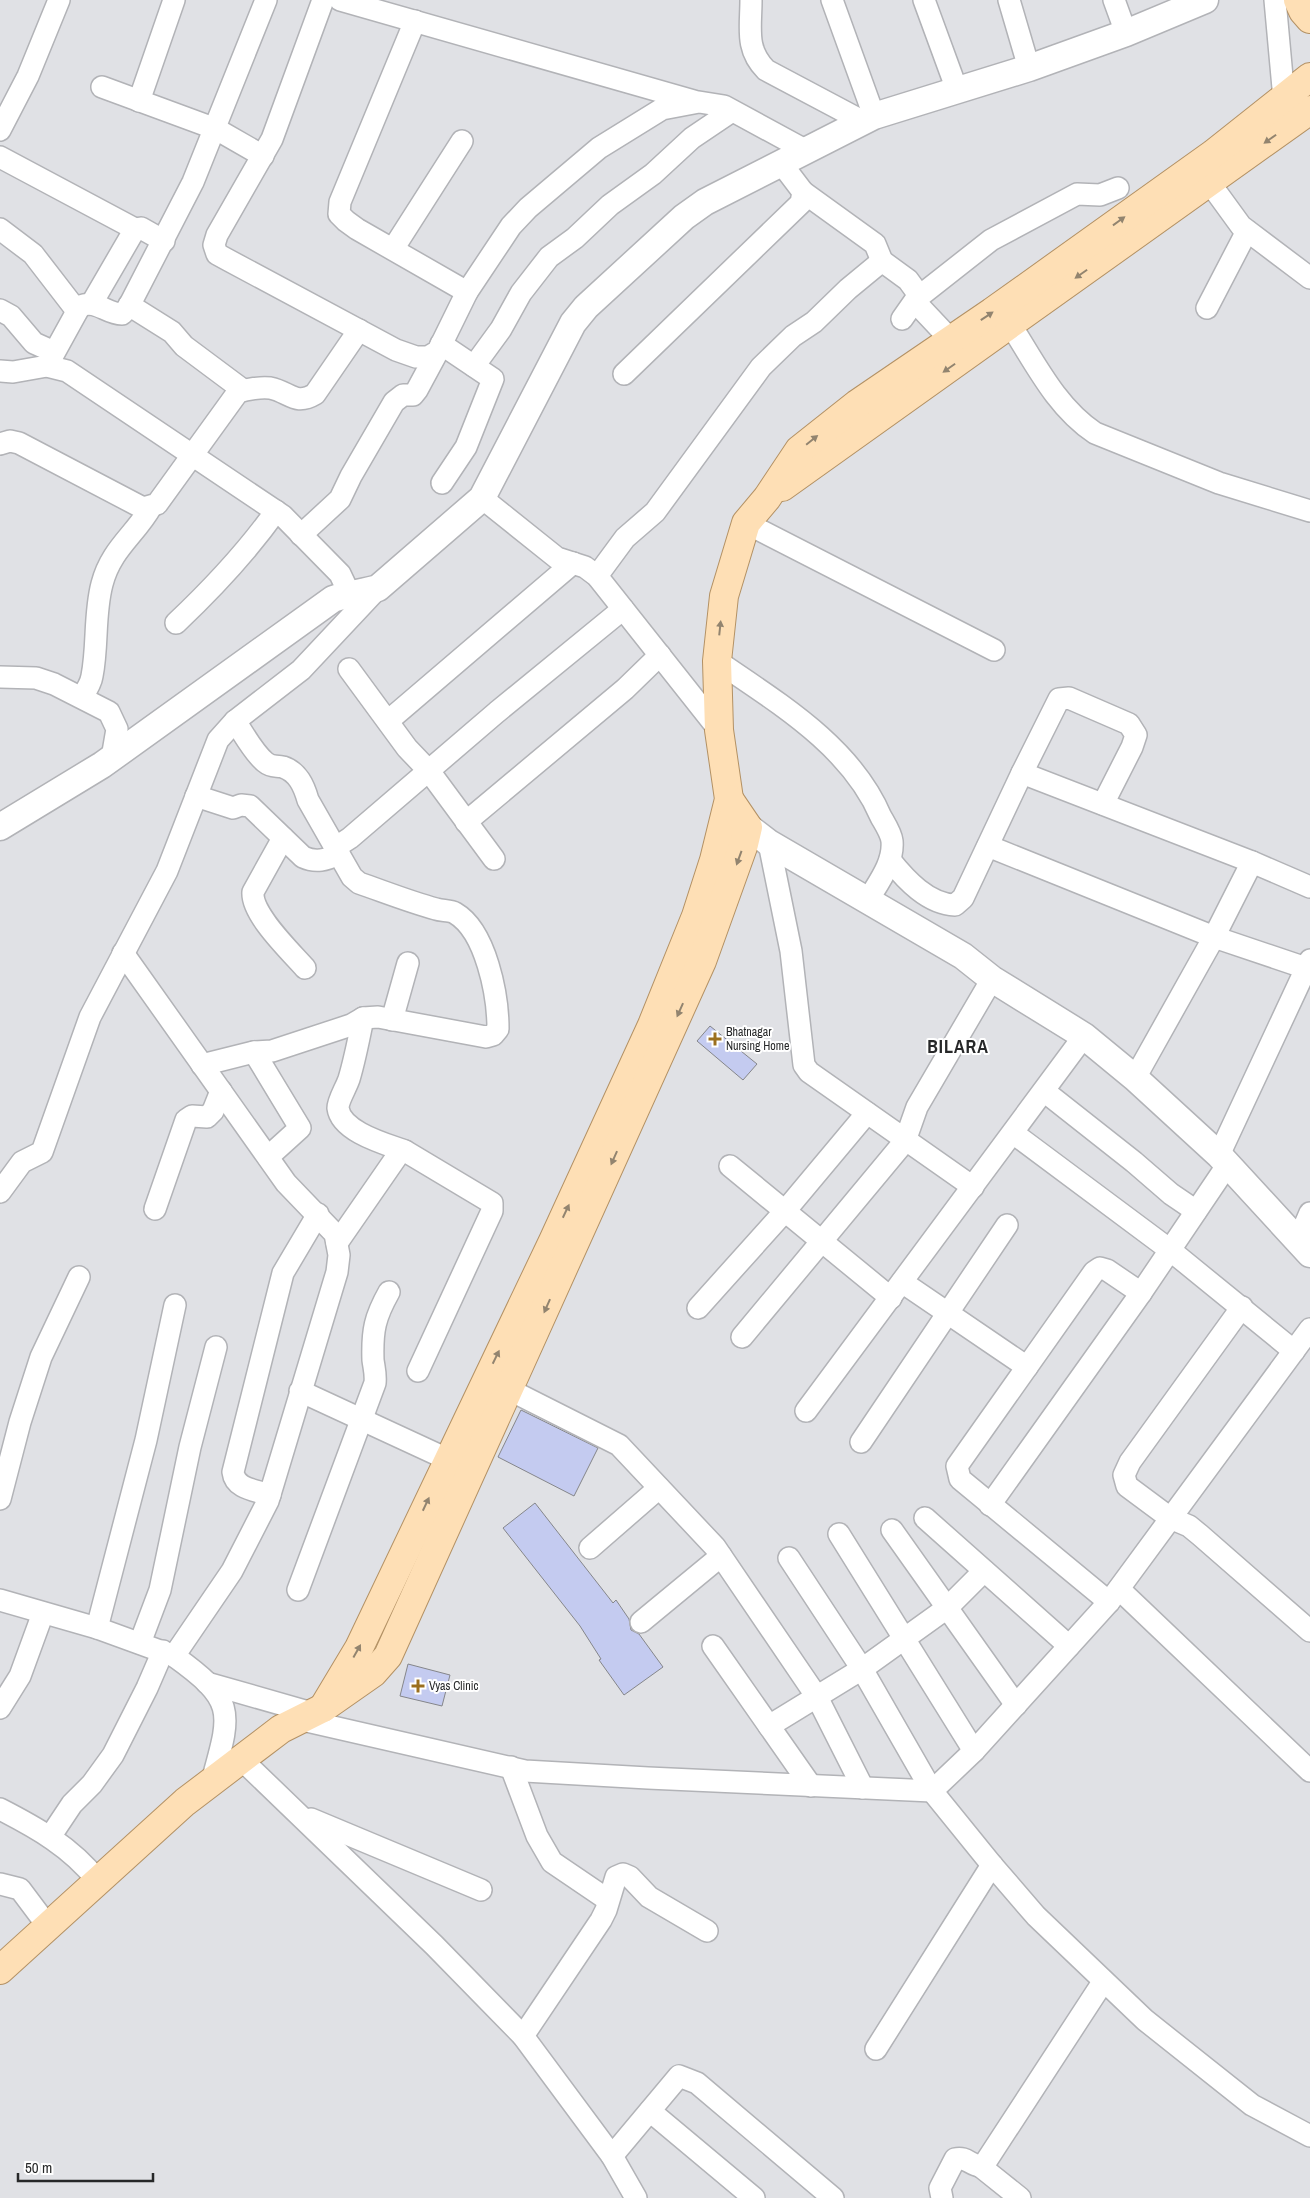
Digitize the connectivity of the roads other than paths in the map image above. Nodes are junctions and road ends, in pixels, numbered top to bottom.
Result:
1 (59, 0) edge
2 (174, 0) edge
3 (266, 0) edge
4 (323, 0) edge
5 (340, 0) edge
6 (751, 0) edge
7 (832, 0) edge
8 (924, 0) edge
9 (1009, 0) edge
10 (1114, 0) edge
11 (1205, 0) edge
12 (1275, 0) edge
13 (1298, 0) edge
14 (1310, 19) edge
15 (415, 21) junction
16 (1126, 34) junction
17 (1029, 68) junction
18 (1310, 77) edge
19 (102, 87) dead end
20 (957, 90) junction
21 (1284, 98) junction
22 (139, 101) junction
23 (699, 102) junction
24 (1310, 110) edge
25 (732, 111) junction
26 (869, 119) junction
27 (0, 130) edge
28 (216, 130) junction
29 (462, 141) dead end
30 (805, 150) junction
31 (263, 156) junction
32 (0, 157) edge
33 (781, 163) junction
34 (1209, 182) junction
35 (1118, 188) dead end
36 (803, 192) junction
37 (0, 229) edge
38 (135, 229) junction
39 (1247, 231) junction
40 (164, 241) junction
41 (393, 249) junction
42 (882, 261) junction
43 (1310, 278) edge
44 (467, 292) junction
45 (916, 299) junction
46 (129, 306) junction
47 (84, 307) junction
48 (1207, 308) dead end
49 (0, 310) edge
50 (902, 319) dead end
51 (1010, 324) junction
52 (359, 330) junction
53 (951, 340) junction
54 (439, 348) junction
55 (50, 359) junction
56 (474, 366) junction
57 (0, 371) edge
58 (624, 374) dead end
59 (243, 390) junction
60 (0, 444) edge
61 (192, 454) junction
62 (442, 483) dead end
63 (482, 498) junction
64 (767, 498) junction
65 (151, 507) junction
66 (276, 511) junction
67 (1310, 511) edge
68 (746, 524) junction
69 (301, 534) junction
70 (573, 563) junction
71 (597, 576) junction
72 (378, 588) junction
73 (349, 592) junction
74 (623, 609) junction
75 (176, 623) dead end
76 (994, 650) dead end
77 (660, 655) junction
78 (717, 661) junction
79 (349, 669) dead end
80 (0, 677) edge
81 (82, 697) junction
82 (235, 721) junction
83 (388, 722) junction
84 (719, 730) junction
85 (112, 758) junction
86 (429, 771) junction
87 (1022, 773) junction
88 (196, 796) junction
89 (729, 799) junction
90 (1103, 804) junction
91 (466, 822) junction
92 (0, 827) edge
93 (748, 827) junction
94 (283, 838) junction
95 (769, 844) junction
96 (988, 846) junction
97 (338, 851) junction
98 (494, 859) dead end
99 (890, 860) junction
100 (1252, 862) junction
101 (1310, 887) edge
102 (868, 900) junction
103 (1214, 937) junction
104 (122, 953) junction
105 (408, 964) dead end
106 (1308, 964) edge
107 (305, 968) dead end
108 (992, 979) junction
109 (364, 1018) junction
110 (392, 1020) junction
111 (1084, 1036) junction
112 (254, 1052) junction
113 (202, 1065) junction
114 (1135, 1078) junction
115 (221, 1091) junction
116 (1044, 1091) junction
117 (867, 1113) junction
118 (1013, 1133) junction
119 (906, 1141) junction
120 (404, 1151) junction
121 (268, 1157) junction
122 (1224, 1160) junction
123 (730, 1166) dead end
124 (973, 1187) junction
125 (0, 1192) edge
126 (155, 1209) dead end
127 (785, 1211) junction
128 (1196, 1211) junction
129 (1310, 1213) edge
130 (318, 1214) junction
131 (1007, 1225) dead end
132 (822, 1241) junction
133 (337, 1243) junction
134 (1304, 1247) edge
135 (1170, 1250) junction
136 (79, 1277) dead end
137 (897, 1290) junction
138 (390, 1292) dead end
139 (1141, 1294) junction
140 (174, 1305) dead end
141 (1242, 1307) junction
142 (698, 1308) dead end
143 (947, 1314) junction
144 (1310, 1329) edge
145 (742, 1337) dead end
146 (216, 1347) dead end
147 (1294, 1351) junction
148 (1027, 1367) junction
149 (418, 1371) dead end
150 (510, 1390) junction
151 (300, 1391) junction
152 (806, 1411) dead end
153 (361, 1419) junction
154 (861, 1442) dead end
155 (447, 1459) junction
156 (659, 1488) junction
157 (270, 1495) junction
158 (0, 1499) edge
159 (990, 1505) junction
160 (924, 1518) dead end
161 (1170, 1518) junction
162 (892, 1530) dead end
163 (839, 1534) dead end
164 (590, 1548) dead end
165 (721, 1556) junction
166 (789, 1558) dead end
167 (984, 1571) junction
168 (298, 1590) dead end
169 (1114, 1595) junction
170 (0, 1600) edge
171 (947, 1608) junction
172 (43, 1613) junction
173 (641, 1622) dead end
174 (97, 1628) junction
175 (1310, 1631) edge
176 (904, 1638) junction
177 (140, 1644) junction
178 (713, 1646) dead end
179 (1069, 1646) junction
180 (168, 1654) junction
181 (862, 1669) junction
182 (206, 1683) junction
183 (817, 1697) junction
184 (1016, 1705) junction
185 (0, 1708) edge
186 (311, 1713) junction
187 (769, 1726) junction
188 (974, 1751) junction
189 (240, 1758) junction
190 (511, 1767) junction
191 (1310, 1771) edge
192 (212, 1781) junction
193 (811, 1786) junction
194 (863, 1788) junction
195 (932, 1790) junction
196 (0, 1809) edge
197 (299, 1814) junction
198 (50, 1837) junction
199 (992, 1865) junction
200 (97, 1880) junction
201 (0, 1884) edge
202 (480, 1890) dead end
203 (608, 1900) junction
204 (47, 1925) junction
205 (707, 1931) dead end
206 (0, 1970) edge
207 (1103, 1982) junction
208 (523, 2036) junction
209 (876, 2049) dead end
210 (650, 2111) junction
211 (1310, 2136) edge
212 (612, 2156) junction
213 (980, 2166) junction
214 (636, 2198) edge
215 (754, 2198) edge
216 (833, 2198) edge
217 (942, 2198) edge
218 (1020, 2198) edge

1 - 27 street
2 - 22 street
3 - 28 street
4 - 31 street
5 - 15 street
6 - 26 street
7 - 26 street
8 - 20 street
9 - 17 street
10 - 16 street
11 - 16 street
12 - 21 street
13 - 14 main road
15 - 23 street
15 - 41 street
16 - 17 street
17 - 20 street
18 - 21 main road
19 - 22 street
20 - 26 street
53 -> 21 main road
22 - 28 street
23 - 25 street
23 - 44 street
24 -> 34 main road
25 - 30 street
25 - 56 street
26 - 30 street
28 - 31 street
28 - 40 street
29 - 41 street
30 - 33 street
31 - 52 street
32 - 38 street
33 - 36 street
33 - 63 street
34 - 39 street
34 -> 51 main road
35 - 45 street
36 - 42 street
36 - 58 street
37 - 47 street
38 - 40 street
38 - 47 street
39 - 43 street
39 - 48 street
40 - 46 street
41 - 44 street
42 - 45 street
42 - 71 street
44 - 54 street
45 - 50 street
45 - 53 street
46 - 47 street
46 - 59 street
47 - 55 street
49 - 55 street
51 -> 64 main road
51 - 67 street
52 - 54 street
52 - 59 street
64 -> 53 main road
54 - 56 street
54 - 69 street
55 - 57 street
55 - 61 street
56 - 62 street
59 - 61 street
60 - 65 street
61 - 65 street
61 - 66 street
63 - 70 street
63 - 72 street
64 - 68 main road
65 - 81 street
66 - 69 street
66 - 75 street
68 - 76 street
78 -> 68 main road
69 - 73 street
70 - 71 street
70 - 83 street
71 - 74 street
72 - 73 street
72 - 82 street
73 - 85 street
74 - 77 street
74 - 86 street
77 - 84 street
77 - 91 street
78 - 84 main road
78 - 99 street
79 - 83 street
80 - 81 street
81 - 85 street
82 - 88 street
82 - 97 street
83 - 86 street
84 - 89 main road
85 - 92 street
86 - 91 street
86 - 97 street
87 - 90 street
87 - 90 street
87 - 96 street
88 - 94 street
88 - 104 street
89 - 93 main road
155 -> 89 main road
90 - 100 street
91 - 98 street
93 - 95 street
93 -> 150 main road
94 - 97 street
94 - 107 street
95 - 102 street
95 - 117 street
96 - 99 street
96 - 103 street
97 - 110 street
99 - 102 street
100 - 101 street
100 - 103 street
102 - 108 street
103 - 106 street
103 - 114 street
104 - 113 street
104 - 125 street
105 - 110 street
106 - 122 street
108 - 111 street
108 - 119 street
109 - 110 street
109 - 112 street
109 - 120 street
111 - 114 street
111 - 116 street
112 - 113 street
112 - 121 street
113 - 115 street
114 - 122 street
115 - 121 street
115 - 126 street
116 - 118 street
116 - 128 street
117 - 119 street
117 - 127 street
118 - 124 street
118 - 135 street
119 - 124 street
119 - 132 street
120 - 133 street
120 - 149 street
121 - 130 street
122 - 128 street
122 - 134 street
123 - 127 street
124 - 137 street
127 - 132 street
127 - 142 street
128 - 135 street
129 - 134 street
130 - 133 street
130 - 157 street
131 - 143 street
132 - 137 street
132 - 145 street
133 - 151 street
135 - 139 street
135 - 141 street
136 - 158 street
137 - 143 street
137 - 152 street
138 - 153 street
139 - 148 street
139 - 159 street
140 - 174 street
141 - 147 street
141 - 161 street
143 - 148 street
143 - 154 street
144 - 147 street
146 - 177 street
147 - 161 street
148 - 159 street
150 - 156 street
150 - 186 main road
151 - 153 street
151 - 157 street
153 - 155 street
153 - 168 street
186 -> 155 main road
156 - 164 street
156 - 165 street
157 - 180 street
159 - 169 street
160 - 167 street
161 - 169 street
161 - 175 street
162 - 171 street
163 - 176 street
165 - 173 street
165 - 183 street
166 - 181 street
167 - 171 street
167 - 179 street
169 - 179 street
169 - 191 street
170 - 172 street
171 - 176 street
171 - 184 street
172 - 174 street
172 - 185 street
174 - 177 street
176 - 181 street
176 - 188 street
177 - 180 street
178 - 187 street
179 - 184 street
180 - 182 street
180 - 198 street
181 - 183 street
181 - 195 street
182 - 186 street
182 - 192 street
183 - 187 street
183 - 194 street
184 - 188 street
186 - 189 main road
186 - 190 street
187 - 193 street
188 - 195 street
189 - 192 main road
189 - 197 street
190 - 193 street
190 - 203 street
192 - 200 main road
193 - 194 street
194 - 195 street
195 - 199 street
196 - 198 street
197 - 202 street
197 - 208 street
198 - 200 street
199 - 207 street
199 - 209 street
200 - 204 main road
201 - 204 street
203 - 205 street
203 - 208 street
204 - 206 main road
207 - 211 street
207 - 213 street
208 - 212 street
210 - 212 street
210 - 215 street
210 - 216 street
212 - 214 street
213 - 217 street
213 - 218 street

